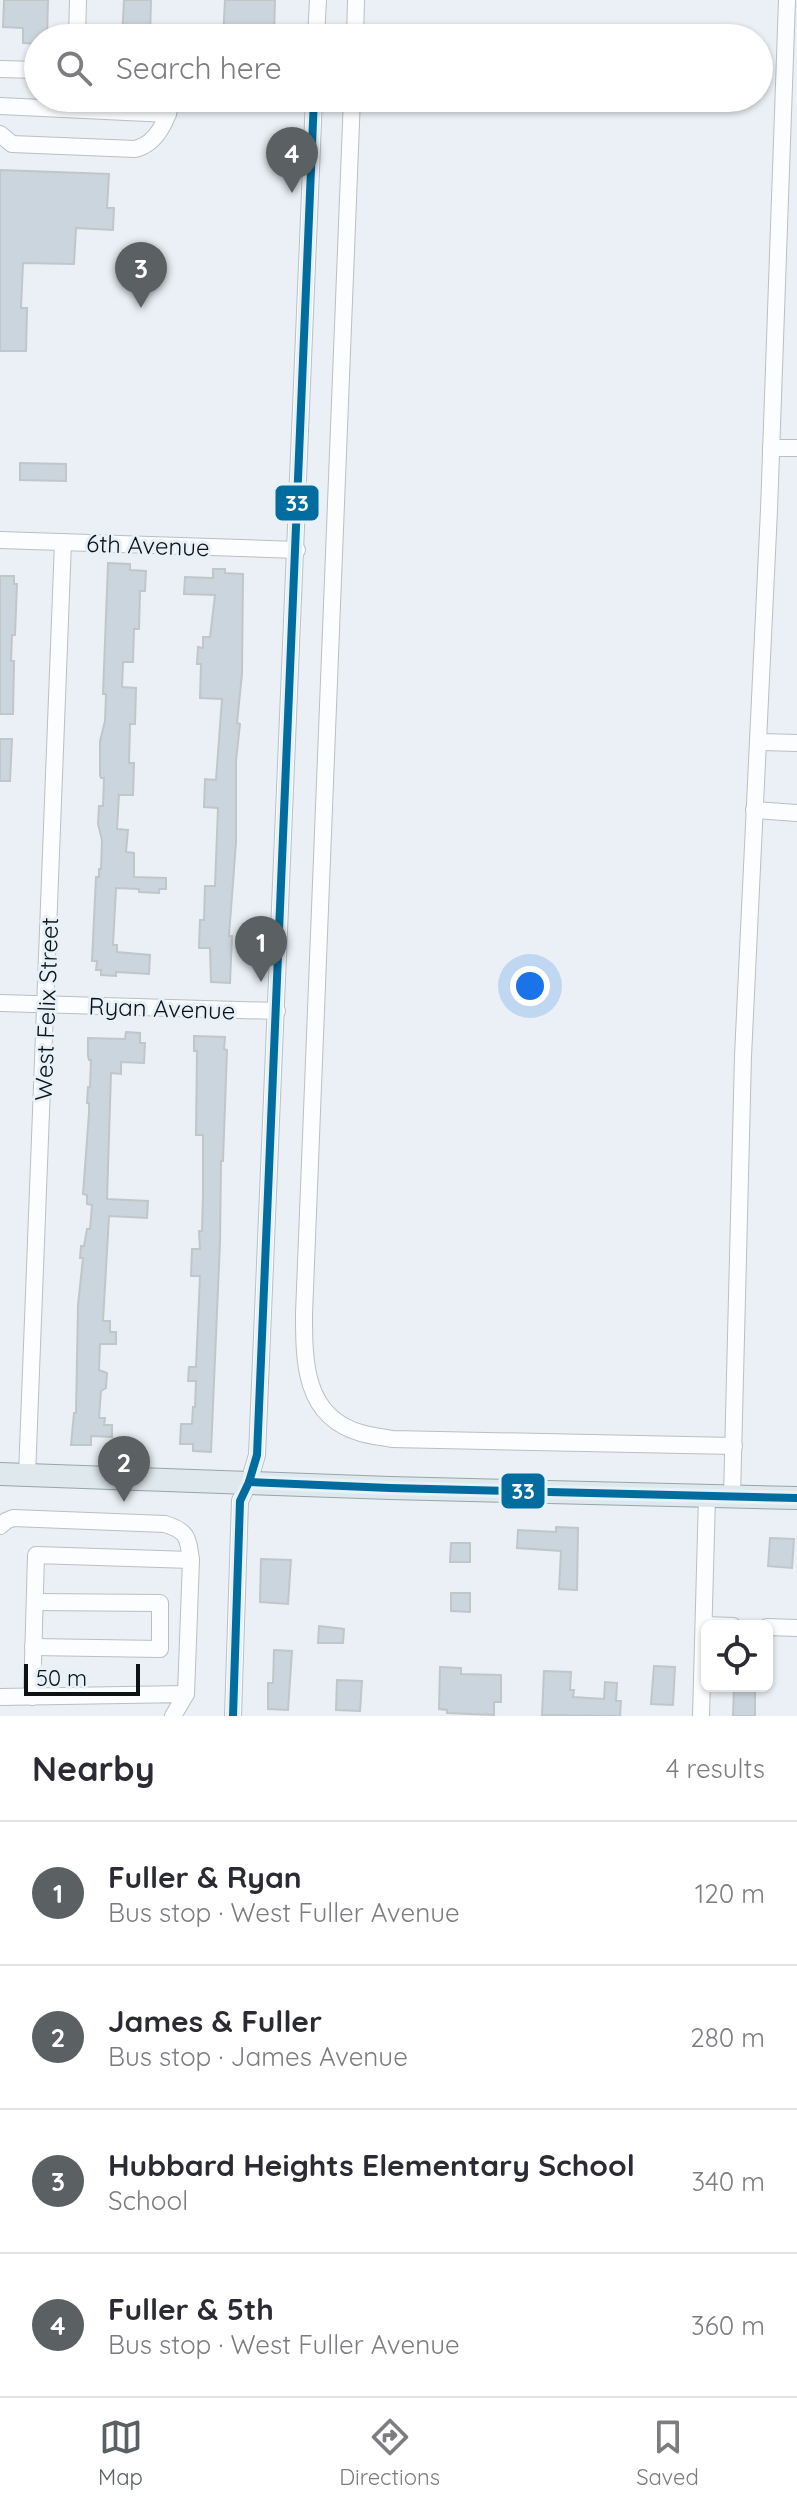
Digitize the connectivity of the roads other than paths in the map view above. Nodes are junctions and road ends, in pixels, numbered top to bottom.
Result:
1 (78, 0) edge
2 (318, 0) edge
3 (356, 0) edge
4 (787, 0) edge
5 (77, 24) edge
6 (317, 24) edge
7 (355, 24) edge
8 (0, 69) edge
9 (24, 70) edge
10 (0, 106) edge
11 (24, 106) edge
12 (167, 112) edge
13 (313, 112) edge
14 (351, 112) edge
15 (0, 134) edge
16 (779, 255) junction
17 (797, 256) edge
18 (771, 448) junction
19 (797, 448) edge
20 (0, 540) edge
21 (63, 542) junction
22 (297, 550) junction
23 (759, 742) junction
24 (797, 743) edge
25 (754, 810) junction
26 (797, 813) edge
27 (0, 1003) edge
28 (47, 1004) junction
29 (277, 1011) junction
30 (734, 1446) junction
31 (0, 1474) edge
32 (27, 1475) junction
33 (249, 1482) junction
34 (707, 1496) junction
35 (732, 1497) junction
36 (797, 1498) edge
37 (0, 1526) edge
38 (191, 1560) junction
39 (35, 1602) junction
40 (704, 1620) edge
41 (773, 1627) edge
42 (797, 1628) edge
43 (33, 1647) junction
44 (702, 1692) edge
45 (186, 1694) junction
46 (0, 1697) edge
47 (32, 1697) junction
48 (173, 1716) edge
49 (233, 1716) edge
50 (701, 1716) edge

1 - 5 street
2 - 6 street
3 - 7 street
4 - 16 street
8 - 9 street
10 - 11 street
12 - 15 street
13 - 22 street
14 - 30 street
16 - 17 street
16 - 18 street
18 - 19 street
18 - 23 street
20 - 21 street, 6th Avenue
21 - 22 street, 6th Avenue
21 - 28 street, West Felix Street
22 - 29 street
23 - 24 street
23 - 25 street
25 - 26 street
25 - 30 street
27 - 28 street, Ryan Avenue
28 - 29 street, Ryan Avenue
28 - 32 street, West Felix Street
29 - 33 street
30 - 35 street
31 - 32 main road
32 - 33 main road
33 - 34 main road
33 - 49 street
34 - 35 main road
34 - 40 street
35 - 36 main road
37 - 38 street
38 - 39 street
38 - 45 street
39 - 43 street
39 - 43 street
41 - 42 street
43 - 47 street
44 - 50 street
45 - 47 street
45 - 48 street
46 - 47 street

